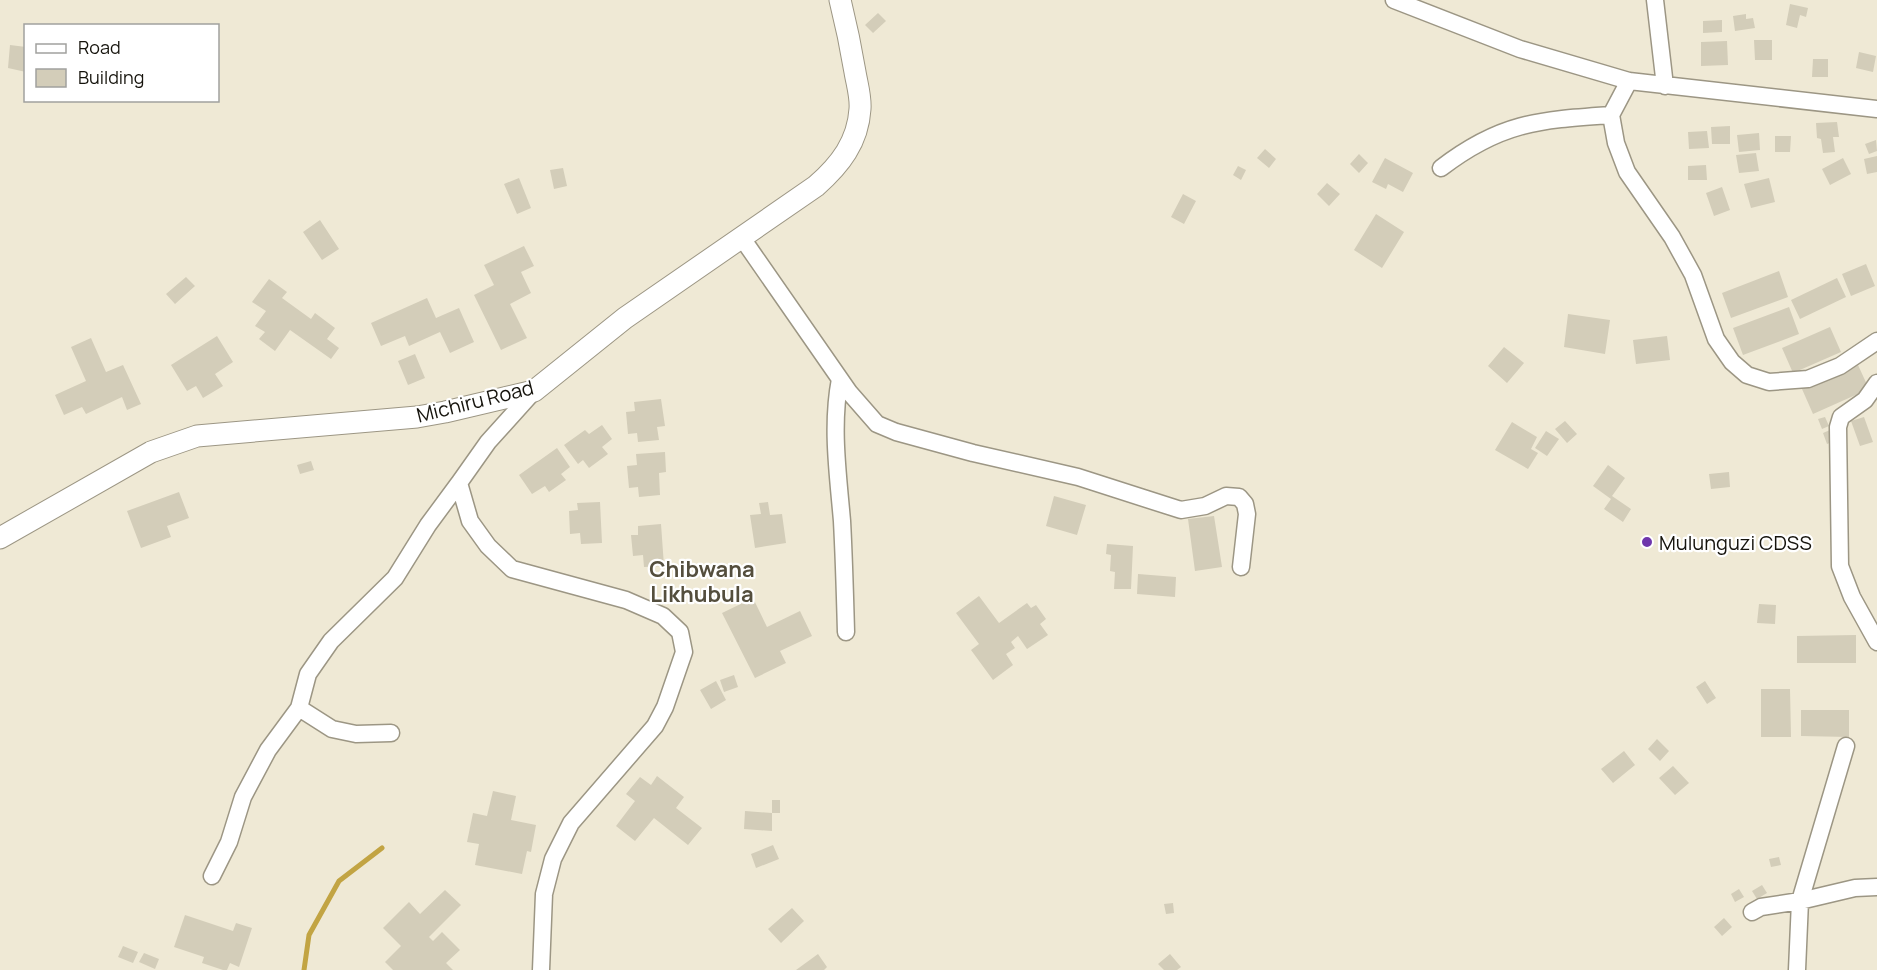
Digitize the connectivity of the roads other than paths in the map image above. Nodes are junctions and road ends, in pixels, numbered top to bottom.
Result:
1 (840, 0) edge
2 (1394, 0) edge
3 (1655, 0) edge
4 (1629, 81) junction
5 (1665, 86) junction
6 (1877, 109) edge
7 (1611, 115) junction
8 (1441, 168) dead end
9 (742, 238) junction
10 (1877, 340) edge
11 (840, 379) junction
12 (1877, 383) edge
13 (534, 391) junction
14 (459, 483) junction
15 (0, 538) edge
16 (1240, 567) dead end
17 (846, 632) dead end
18 (1877, 642) edge
19 (299, 708) junction
20 (391, 733) dead end
21 (1846, 746) dead end
22 (212, 876) dead end
23 (1877, 887) edge
24 (1800, 901) junction
25 (1752, 912) dead end
26 (541, 970) edge
27 (1797, 970) edge

1 - 9 street, Michiru Road
2 - 4 street
3 - 5 street
4 - 5 street
4 - 7 street
5 - 6 street
7 - 8 street
7 - 10 street
9 - 11 street
9 - 13 street, Michiru Road
11 - 16 street
11 - 17 street
12 - 18 street
13 - 14 street
13 - 15 street, Michiru Road
14 - 19 street
14 - 26 street
19 - 20 street
19 - 22 street
21 - 24 street
23 - 24 street
24 - 25 street
24 - 27 street

